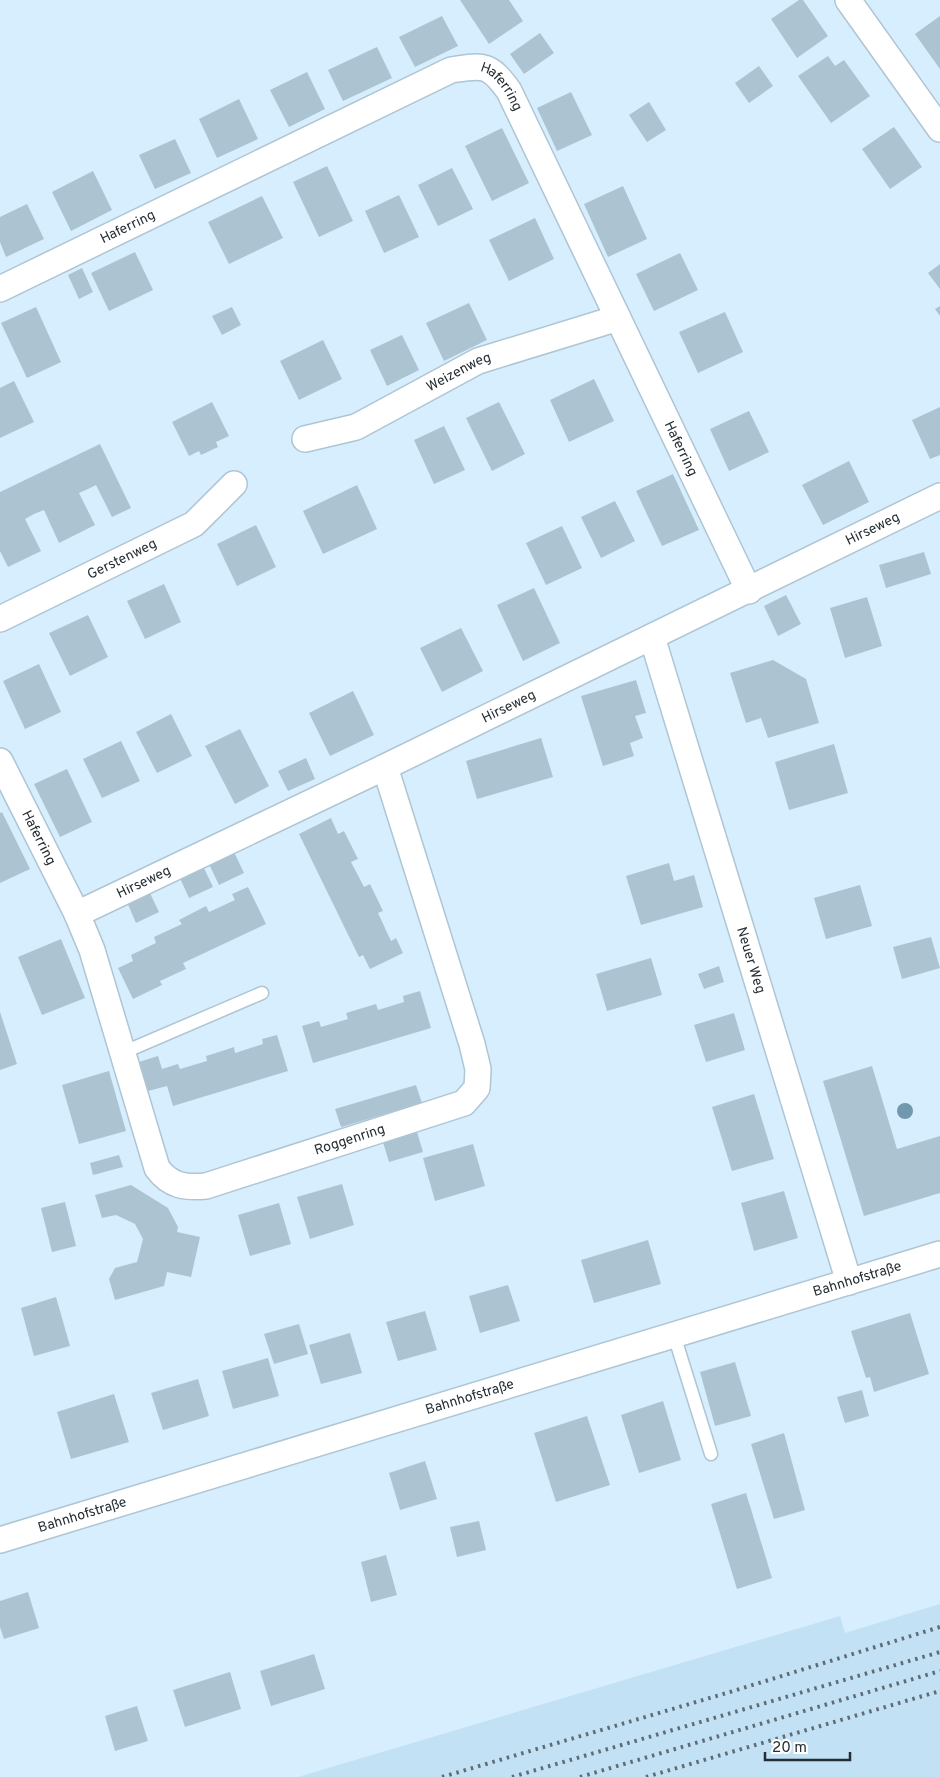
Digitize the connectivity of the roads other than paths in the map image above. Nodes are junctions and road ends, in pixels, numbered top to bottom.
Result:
1 (848, 0) edge
2 (940, 129) edge
3 (0, 290) edge
4 (618, 318) junction
5 (305, 439) dead end
6 (234, 484) dead end
7 (940, 496) edge
8 (749, 591) junction
9 (0, 619) edge
10 (652, 637) junction
11 (0, 761) edge
12 (385, 767) junction
13 (77, 914) junction
14 (262, 993) dead end
15 (122, 1052) junction
16 (940, 1254) edge
17 (849, 1282) junction
18 (674, 1335) junction
19 (711, 1454) dead end
20 (0, 1540) edge

1 - 2 street
3 - 4 street, Haferring
4 - 5 street, Weizenweg
4 - 8 street, Haferring
6 - 9 street, Gerstenweg
7 - 8 street, Hirseweg
8 - 10 street, Hirseweg
10 - 12 street, Hirseweg
10 - 17 street, Neuer Weg
11 - 13 street, Haferring
12 - 13 street, Hirseweg
12 - 15 street, Roggenring
13 - 15 street, Roggenring
14 - 15 lane
16 - 17 street, Bahnhofstraße
17 - 18 street, Bahnhofstraße
18 - 19 lane
18 - 20 street, Bahnhofstraße

